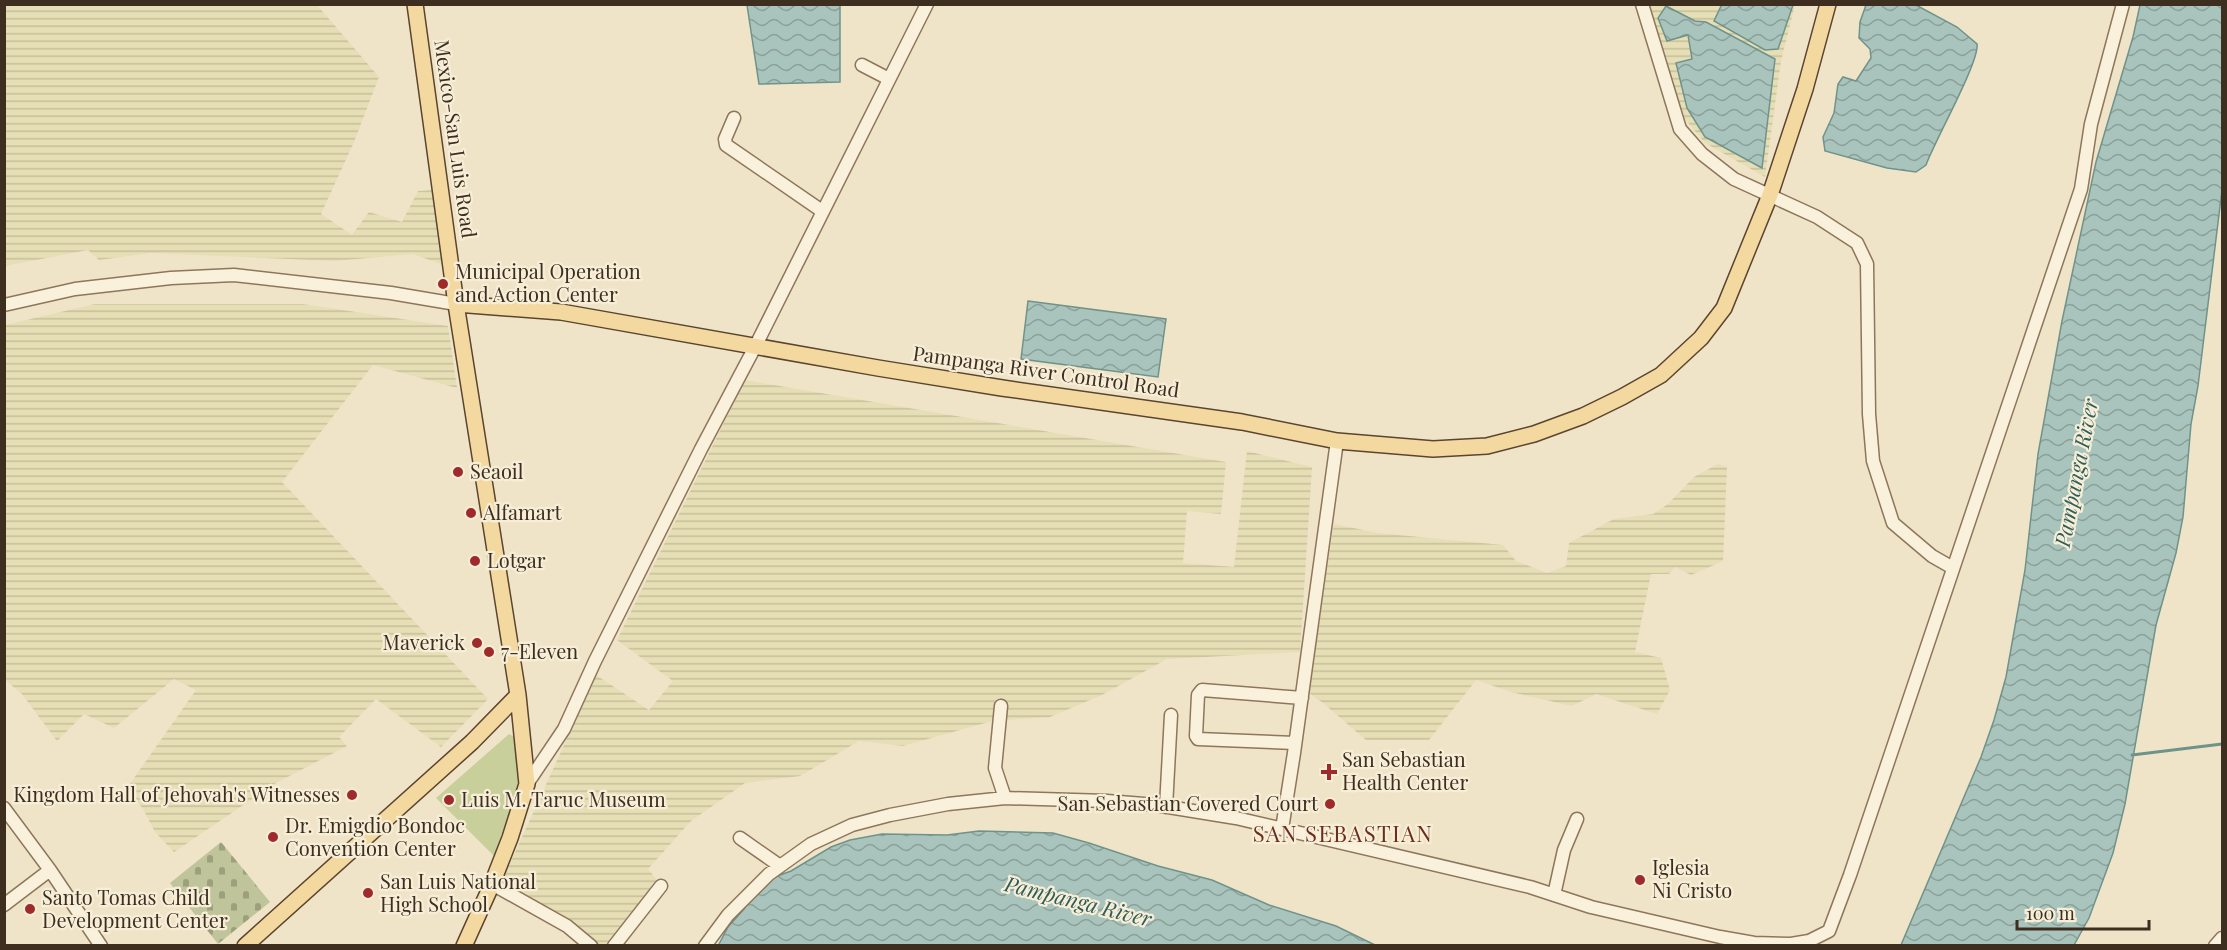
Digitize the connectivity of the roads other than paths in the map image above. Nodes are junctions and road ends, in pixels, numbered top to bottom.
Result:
1 (415, 4) edge
2 (927, 4) edge
3 (1641, 4) edge
4 (1828, 4) edge
5 (2122, 4) edge
6 (862, 65) dead end
7 (889, 79) junction
8 (734, 118) dead end
9 (1770, 195) junction
10 (822, 211) junction
11 (456, 304) junction
12 (4, 305) edge
13 (756, 345) junction
14 (1337, 441) junction
15 (1953, 568) junction
16 (518, 695) junction
17 (1302, 698) junction
18 (1001, 706) dead end
19 (1171, 715) dead end
20 (1295, 743) junction
21 (527, 784) junction
22 (1005, 798) junction
23 (1166, 807) junction
24 (4, 808) edge
25 (1577, 819) dead end
26 (1282, 829) junction
27 (740, 838) dead end
28 (780, 866) junction
29 (50, 870) junction
30 (492, 884) junction
31 (661, 886) dead end
32 (1554, 895) junction
33 (4, 905) edge
34 (2223, 938) edge
35 (251, 944) edge
36 (101, 945) edge
37 (464, 945) edge
38 (591, 945) edge
39 (614, 945) edge
40 (705, 945) edge
41 (2214, 945) edge

1 - 11 main road, Mexico-San Luis Road
2 - 7 street
3 - 9 street
4 - 9 main road, Pampanga River Control Road
5 - 15 street
6 - 7 street
7 - 10 street
8 - 10 street
9 - 14 main road, Pampanga River Control Road
9 - 15 street
10 - 13 street
11 - 12 street, Pampanga River Control Road
11 - 13 main road, Pampanga River Control Road
11 - 16 main road, Mexico-San Luis Road
13 - 14 main road, Pampanga River Control Road
13 - 21 street
14 - 17 street
15 - 32 street
16 - 21 main road, Mexico-San Luis Road
16 - 35 main road
17 - 20 street
17 - 20 street
18 - 22 street
19 - 23 street
20 - 26 street
21 - 30 main road
22 - 23 street
22 - 28 street
23 - 26 street
24 - 29 street
25 - 32 street
26 - 32 street
27 - 28 street
28 - 40 street
29 - 33 street
29 - 36 street
30 - 37 main road
30 - 38 street
31 - 39 street
34 - 41 street

